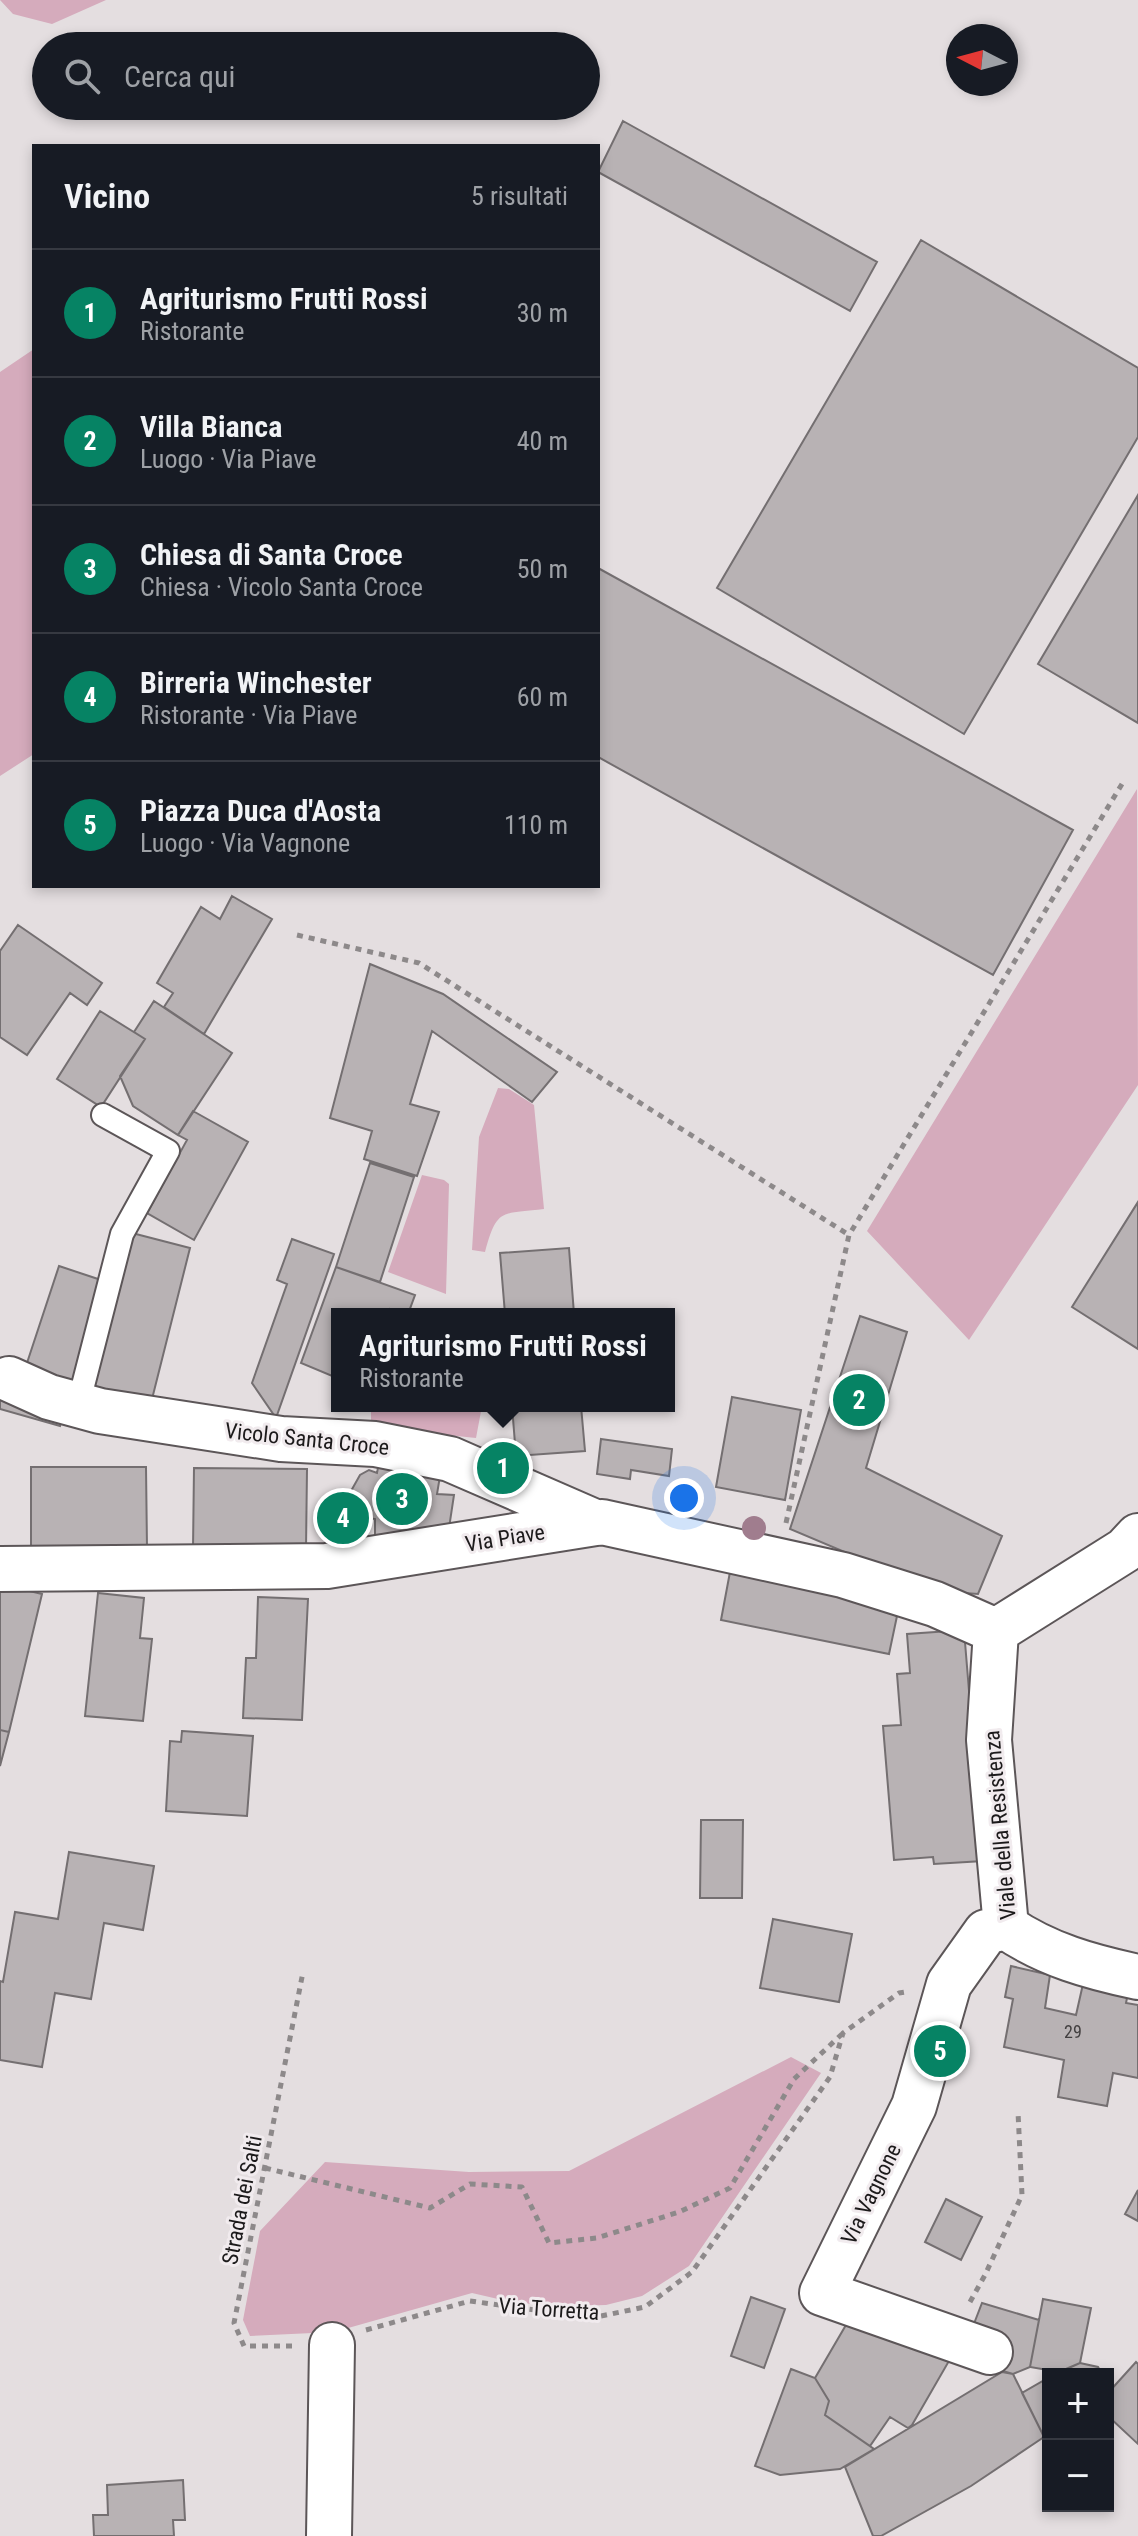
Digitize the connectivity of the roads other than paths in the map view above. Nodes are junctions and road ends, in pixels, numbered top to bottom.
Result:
1 (103, 1115) dead end
2 (9, 1379) dead end
3 (78, 1405) junction
4 (597, 1523) junction
5 (1138, 1536) edge
6 (0, 1569) edge
7 (996, 1631) junction
8 (996, 1930) junction
9 (1138, 1977) edge
10 (332, 2345) road end
11 (990, 2352) dead end
12 (329, 2536) edge

1 - 3 lane
2 - 3 street, Vicolo Santa Croce
3 - 4 street, Vicolo Santa Croce
4 - 6 street, Via Piave
4 - 7 street, Via Piave
5 - 7 street
7 - 8 street, Viale della Resistenza
8 - 9 street, Viale della Resistenza
8 - 11 street, Via Vagnone
10 - 12 street

